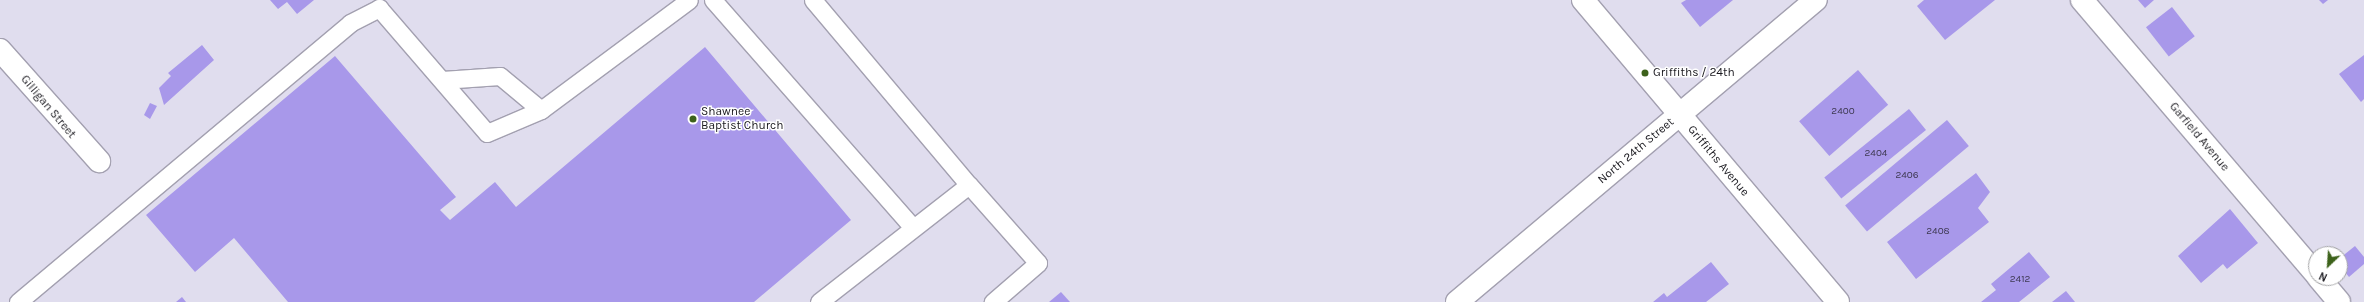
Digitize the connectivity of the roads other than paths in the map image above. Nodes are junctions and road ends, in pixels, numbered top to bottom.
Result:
1 (689, 0) edge
2 (713, 0) edge
3 (813, 0) edge
4 (1583, 0) edge
5 (1816, 0) edge
6 (2082, 0) edge
7 (0, 50) edge
8 (442, 80) junction
9 (541, 110) junction
10 (1680, 115) junction
11 (99, 161) dead end
12 (969, 185) junction
13 (914, 228) junction
14 (2308, 265) edge
15 (2326, 286) edge
16 (18, 302) edge
17 (819, 302) edge
18 (993, 302) edge
19 (1457, 302) edge
20 (1838, 302) edge
21 (2340, 302) edge

1 - 9 lane
2 - 13 lane
3 - 12 lane
4 - 10 street, Griffiths Avenue
5 - 10 street, North 24th Street
6 - 14 street, Garfield Avenue
7 - 11 street, Gilligan Street
8 - 9 lane
8 - 9 lane
8 - 16 lane
10 - 19 street, North 24th Street
10 - 20 street, Griffiths Avenue
12 - 13 lane
12 - 18 lane
13 - 17 lane
15 - 21 street

